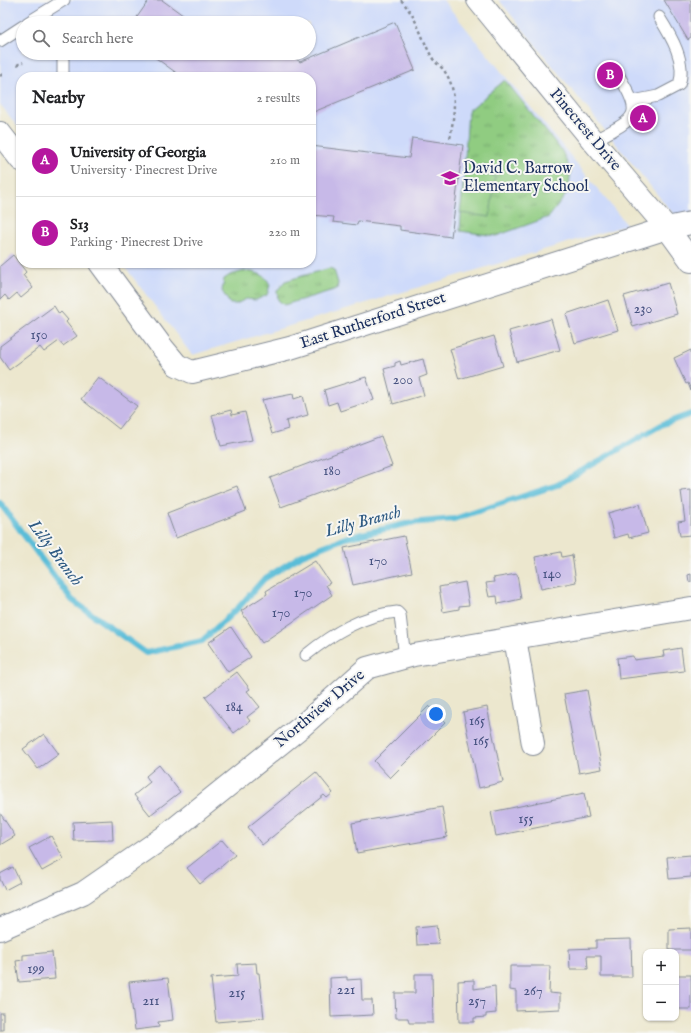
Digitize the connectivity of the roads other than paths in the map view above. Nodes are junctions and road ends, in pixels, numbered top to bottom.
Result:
1 (64, 0) edge
2 (478, 0) edge
3 (45, 16) edge
4 (659, 17) dead end
5 (16, 31) edge
6 (0, 41) edge
7 (63, 60) edge
8 (615, 69) dead end
9 (63, 72) edge
10 (691, 78) edge
11 (679, 85) junction
12 (633, 102) junction
13 (0, 133) edge
14 (593, 141) junction
15 (16, 154) edge
16 (691, 223) edge
17 (667, 228) junction
18 (691, 261) edge
19 (104, 268) edge
20 (691, 608) edge
21 (515, 638) junction
22 (306, 656) dead end
23 (405, 658) junction
24 (533, 744) dead end
25 (0, 929) edge

1 - 3 lane
2 - 14 street, Pinecrest Drive
4 - 11 lane
5 - 6 lane
7 - 9 lane
8 - 12 lane
10 - 11 lane
11 - 12 lane
12 - 14 lane
13 - 15 street
14 - 17 street, Pinecrest Drive
16 - 17 street, East Rutherford Street
17 - 18 street, Pinecrest Drive
17 - 19 street, East Rutherford Street
20 - 21 street, Northview Drive
21 - 23 street, Northview Drive
21 - 24 street
22 - 23 lane
23 - 25 street, Northview Drive

